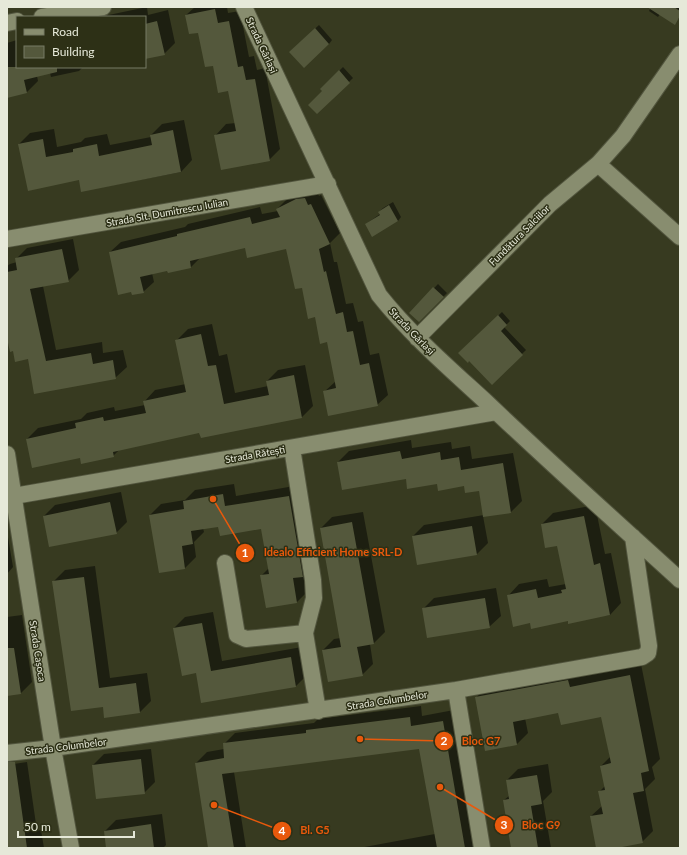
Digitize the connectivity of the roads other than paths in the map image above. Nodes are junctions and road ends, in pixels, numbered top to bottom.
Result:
1 (103, 7) edge
2 (244, 7) edge
3 (48, 16) edge
4 (680, 54) edge
5 (598, 164) junction
6 (328, 184) junction
7 (680, 237) edge
8 (7, 239) edge
9 (418, 338) junction
10 (496, 412) junction
11 (292, 448) junction
12 (7, 454) edge
13 (14, 496) junction
14 (633, 537) junction
15 (225, 563) dead end
16 (680, 580) edge
17 (305, 633) junction
18 (456, 690) junction
19 (318, 710) junction
20 (53, 748) junction
21 (7, 753) edge
22 (71, 848) edge
23 (482, 848) edge

1 - 3 street
2 - 6 street, Strada Gârlași
4 - 5 street, Fundătura Salciilor
5 - 7 street
5 - 9 street, Fundătura Salciilor
6 - 8 street, Strada Slt. Dumitrescu Iulian
6 - 9 street, Strada Gârlași
9 - 10 street, Strada Gârlași
10 - 11 street, Strada Rătești
10 - 14 street, Strada Gârlași
11 - 13 street, Strada Rătești
11 - 17 street
12 - 13 street, Strada Cașoca
13 - 20 street, Strada Cașoca
14 - 16 street, Strada Gârlași
14 - 18 street, Strada Columbelor
15 - 17 street
17 - 19 street
18 - 19 street, Strada Columbelor
18 - 23 street
19 - 20 street, Strada Columbelor
20 - 21 street, Strada Columbelor
20 - 22 street, Strada Cașoca

